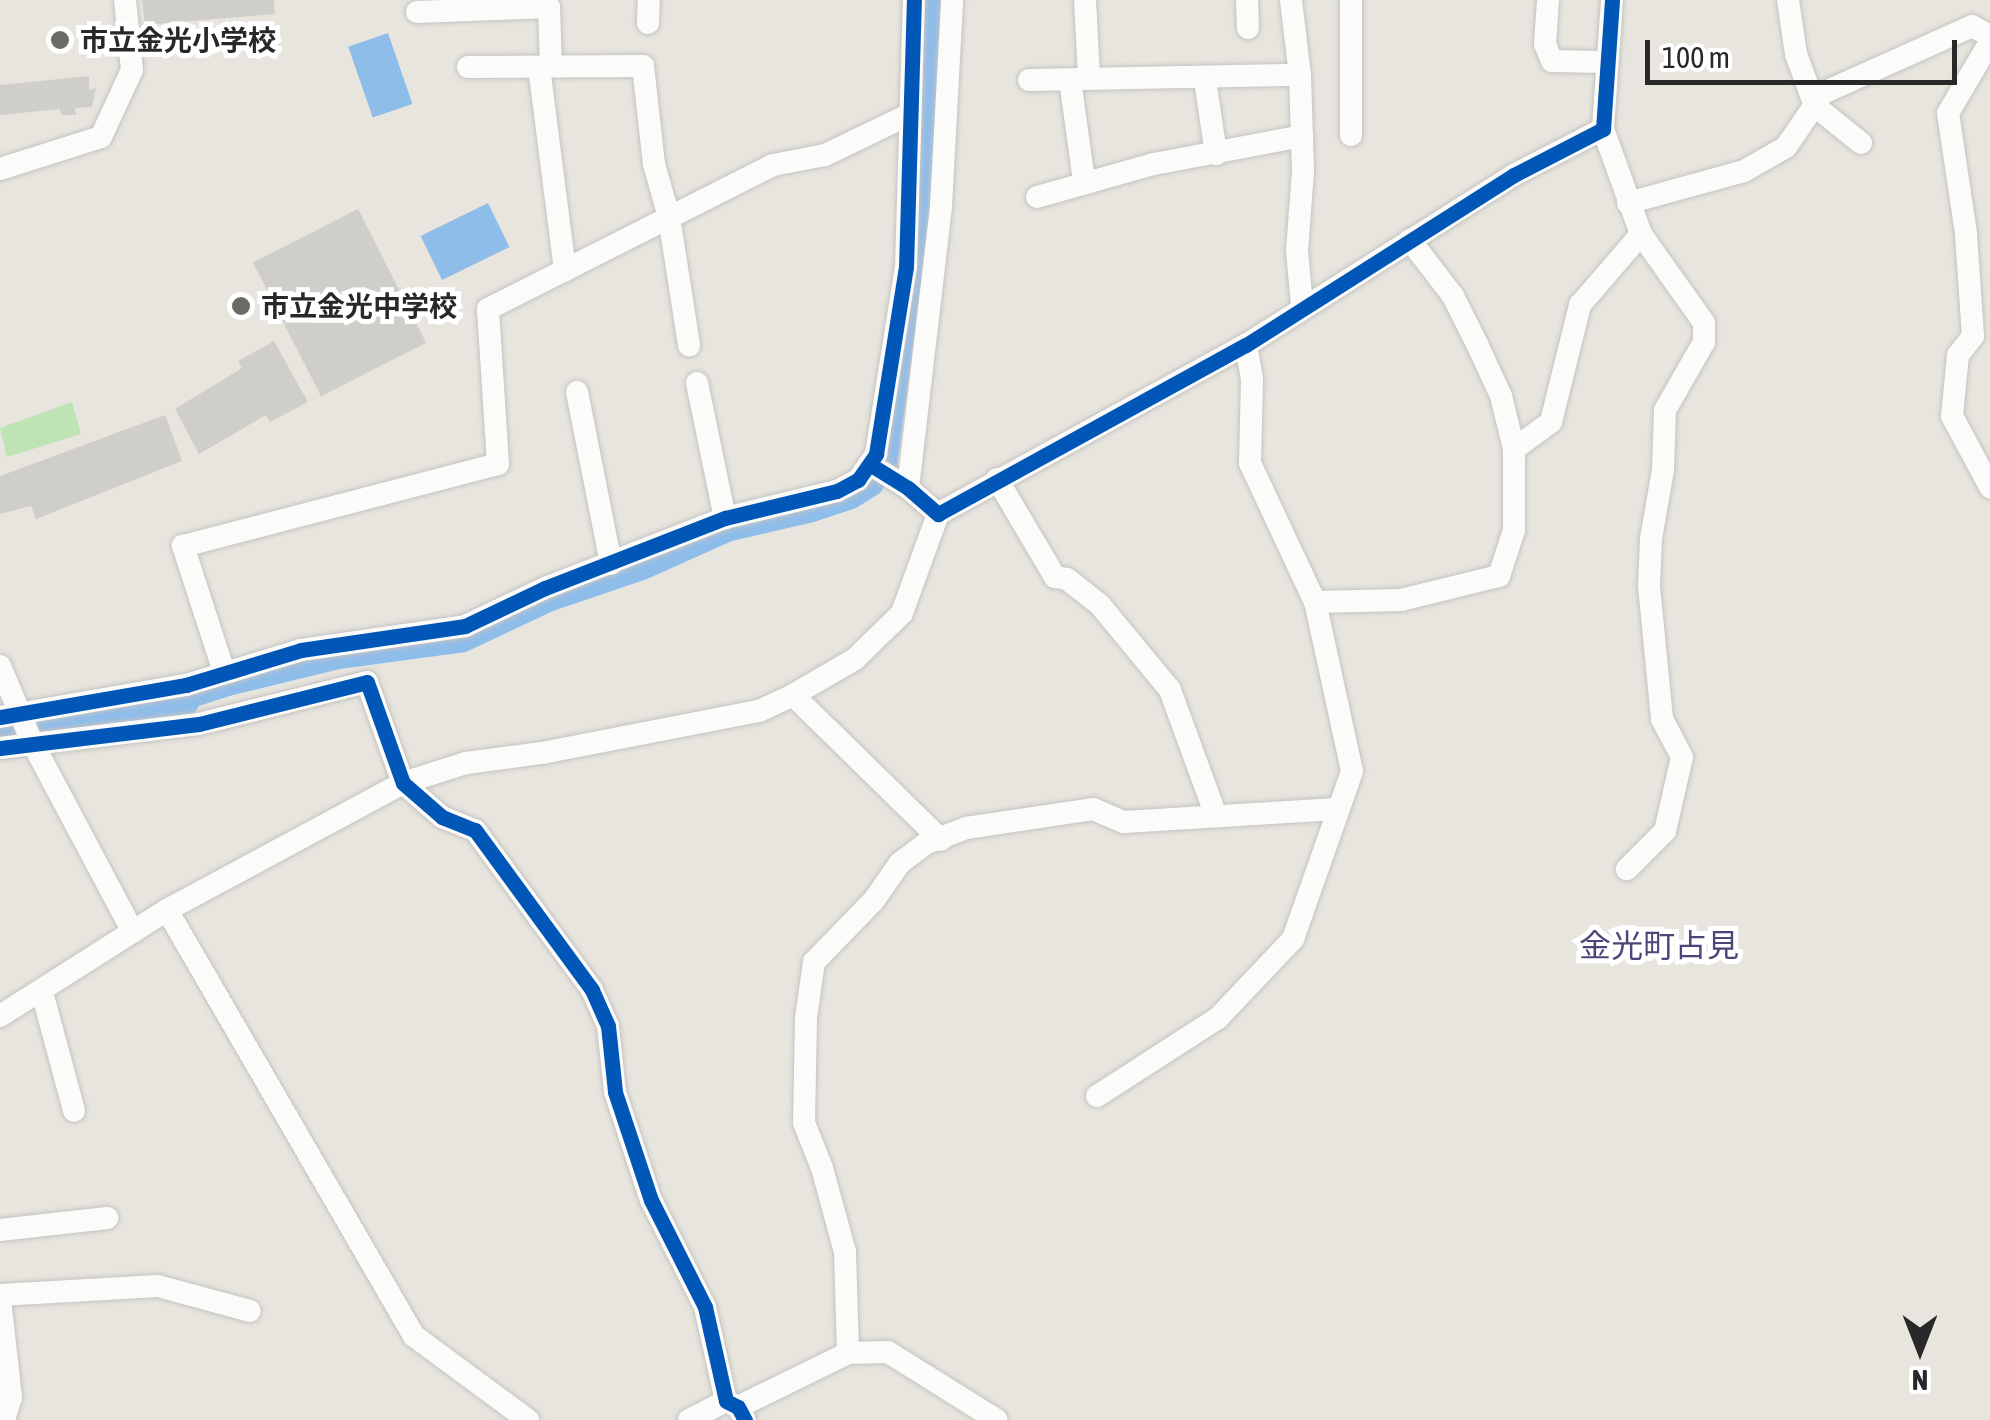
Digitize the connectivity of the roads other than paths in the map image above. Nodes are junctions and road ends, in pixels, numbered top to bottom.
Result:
1 (125, 0) edge
2 (914, 0) edge
3 (952, 0) edge
4 (1085, 0) edge
5 (1247, 0) edge
6 (1291, 0) edge
7 (1352, 0) edge
8 (1548, 0) edge
9 (1612, 0) edge
10 (1788, 0) edge
11 (417, 12) dead end
12 (1248, 28) dead end
13 (1990, 39) edge
14 (1604, 62) junction
15 (545, 66) junction
16 (468, 67) dead end
17 (1300, 75) junction
18 (1080, 78) junction
19 (1029, 80) dead end
20 (1205, 80) junction
21 (1815, 106) junction
22 (910, 114) junction
23 (1603, 129) junction
24 (1302, 136) junction
25 (1351, 136) dead end
26 (1861, 143) dead end
27 (1216, 154) junction
28 (0, 169) edge
29 (1084, 182) junction
30 (1038, 197) dead end
31 (1628, 203) junction
32 (669, 217) junction
33 (1641, 234) junction
34 (1410, 240) junction
35 (565, 270) junction
36 (1302, 306) junction
37 (690, 345) dead end
38 (1246, 345) junction
39 (697, 384) dead end
40 (577, 392) dead end
41 (1514, 449) junction
42 (870, 465) junction
43 (997, 479) junction
44 (1990, 487) edge
45 (908, 488) junction
46 (938, 514) junction
47 (724, 518) junction
48 (611, 564) junction
49 (1315, 602) junction
50 (362, 638) junction
51 (0, 666) edge
52 (224, 672) junction
53 (367, 682) junction
54 (793, 695) junction
55 (11, 715) edge
56 (32, 742) junction
57 (0, 748) edge
58 (403, 783) junction
59 (1337, 809) junction
60 (1216, 816) junction
61 (941, 840) junction
62 (1628, 868) dead end
63 (167, 910) junction
64 (134, 932) junction
65 (42, 992) junction
66 (0, 1016) edge
67 (1098, 1096) dead end
68 (74, 1111) dead end
69 (107, 1218) dead end
70 (0, 1230) edge
71 (0, 1297) edge
72 (250, 1311) dead end
73 (848, 1354) junction
74 (736, 1410) edge
75 (4, 1420) edge
76 (528, 1420) edge
77 (689, 1420) edge
78 (997, 1420) edge

1 - 28 street
2 - 22 street
3 - 45 street
4 - 18 street
5 - 12 street
6 - 17 street
7 - 25 street
8 - 14 street
9 - 14 street
10 - 21 street
11 - 15 street
13 - 21 street
13 - 44 street
14 - 23 street
15 - 16 street
15 - 32 street
15 - 35 street
17 - 20 street
17 - 24 street
18 - 19 street
18 - 20 street
18 - 29 street
20 - 27 street
21 - 26 street
21 - 31 street
22 - 32 street
22 - 42 street
23 - 31 street
23 - 34 street
24 - 27 street
24 - 36 street
27 - 29 street
29 - 30 street
31 - 33 street
32 - 35 street
32 - 37 street
33 - 41 street
33 - 62 street
34 - 36 street
34 - 41 street
35 - 52 street
36 - 38 street
38 - 43 street
38 - 49 street
39 - 47 street
40 - 48 street
41 - 49 street
42 - 45 street
42 - 47 street
43 - 46 street
43 - 60 street
45 - 46 street
46 - 54 street
47 - 48 street
48 - 50 street
49 - 59 street
50 - 52 street
50 - 53 street
51 - 55 street
52 - 55 street
53 - 56 street
53 - 58 street
54 - 58 street
54 - 61 street
55 - 56 street
56 - 57 street
56 - 64 street
58 - 63 street
58 - 74 street
59 - 60 street
59 - 67 street
60 - 61 street
61 - 73 street
63 - 64 street
63 - 76 street
64 - 65 street
65 - 66 street
65 - 68 street
69 - 70 street
71 - 72 street
71 - 75 street
73 - 74 street
73 - 78 street
74 - 77 street

